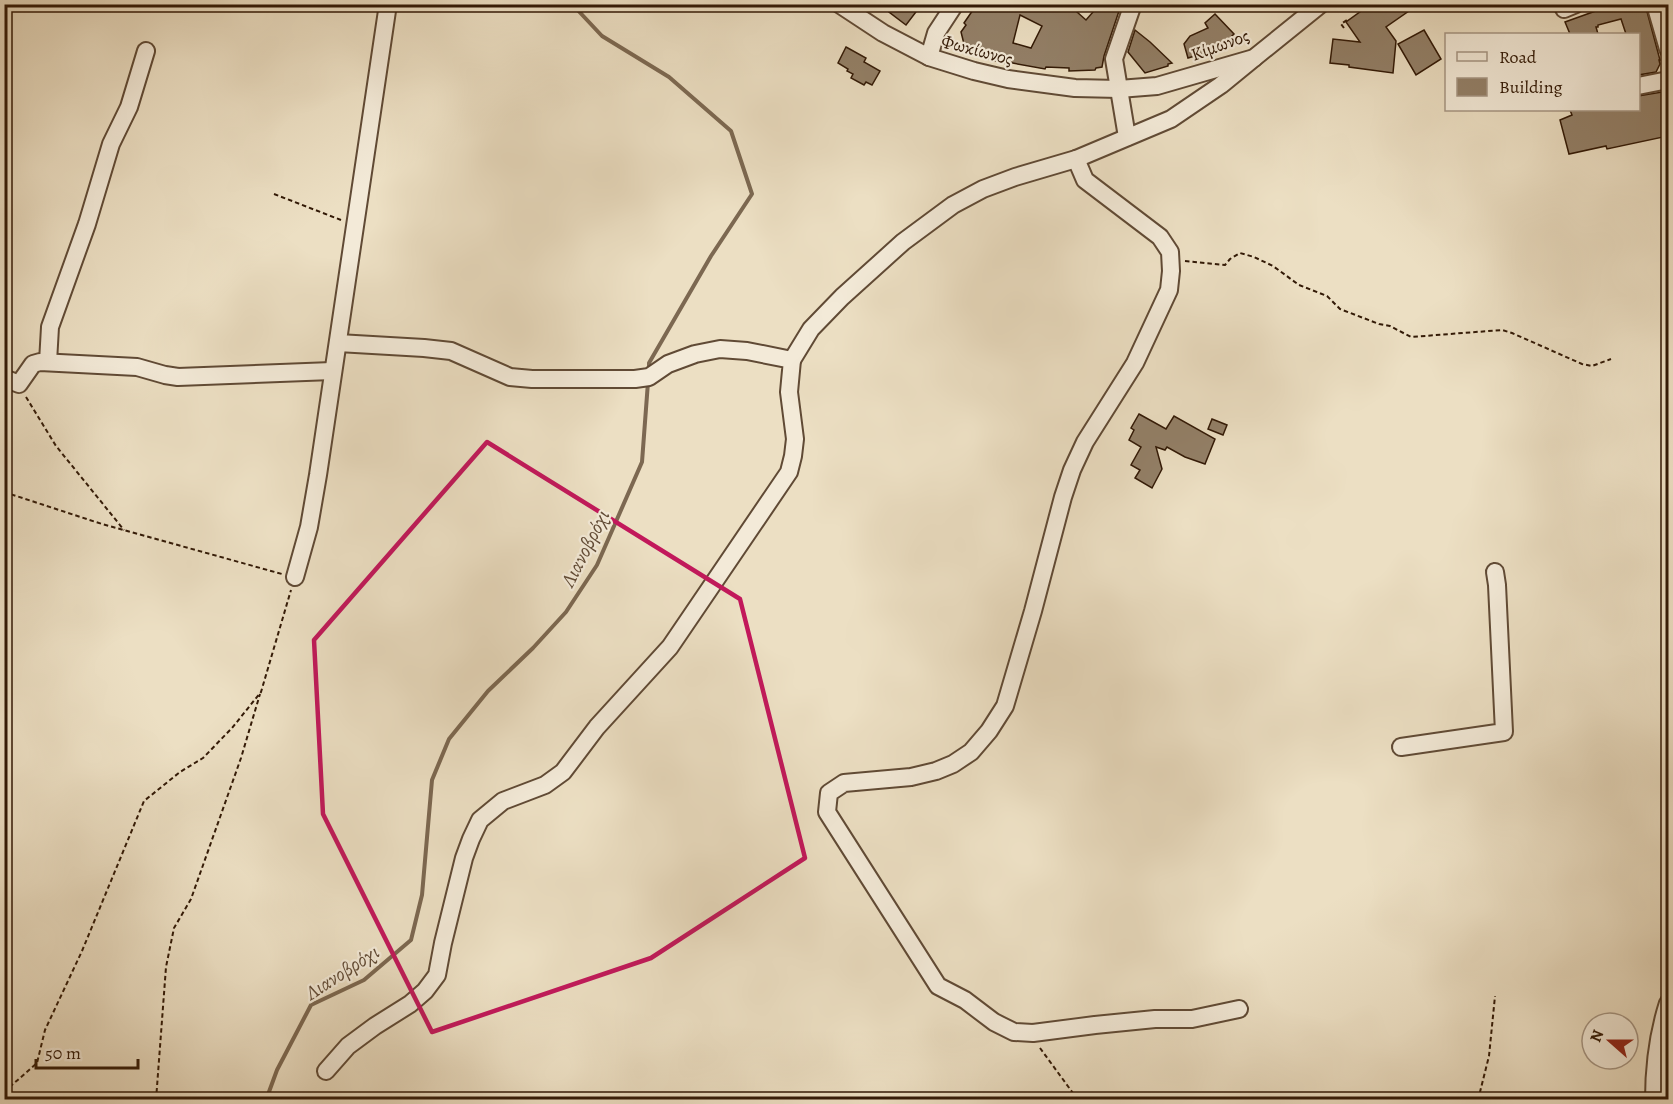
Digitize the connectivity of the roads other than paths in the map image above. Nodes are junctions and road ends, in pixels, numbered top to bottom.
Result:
1 (387, 4) edge
2 (839, 4) edge
3 (955, 4) edge
4 (1133, 4) edge
5 (1321, 4) edge
6 (1655, 4) edge
7 (1668, 49) edge
8 (146, 51) dead end
9 (929, 57) junction
10 (1254, 58) junction
11 (1665, 81) edge
12 (1640, 86) edge
13 (1119, 89) junction
14 (1127, 137) junction
15 (1076, 159) junction
16 (338, 344) junction
17 (792, 360) junction
18 (48, 362) junction
19 (332, 371) junction
20 (12, 381) edge
21 (1495, 572) dead end
22 (295, 577) road end
23 (1401, 747) dead end
24 (1668, 1003) edge
25 (1239, 1008) dead end
26 (326, 1071) dead end
27 (1654, 1100) edge

1 - 16 street
2 - 9 street, Φωκίωνος
3 - 9 street
4 - 13 street
5 - 10 street, Κίμωνος
6 - 7 street
8 - 18 street
9 - 13 street, Φωκίωνος
10 - 13 street, Κίμωνος
10 - 14 street
11 - 12 street
13 - 14 street
14 - 15 street
15 - 17 street
15 - 25 street
16 - 17 street
16 - 19 street
17 - 26 street
18 - 19 street
18 - 20 street
19 - 22 street
21 - 23 street
24 - 27 street

